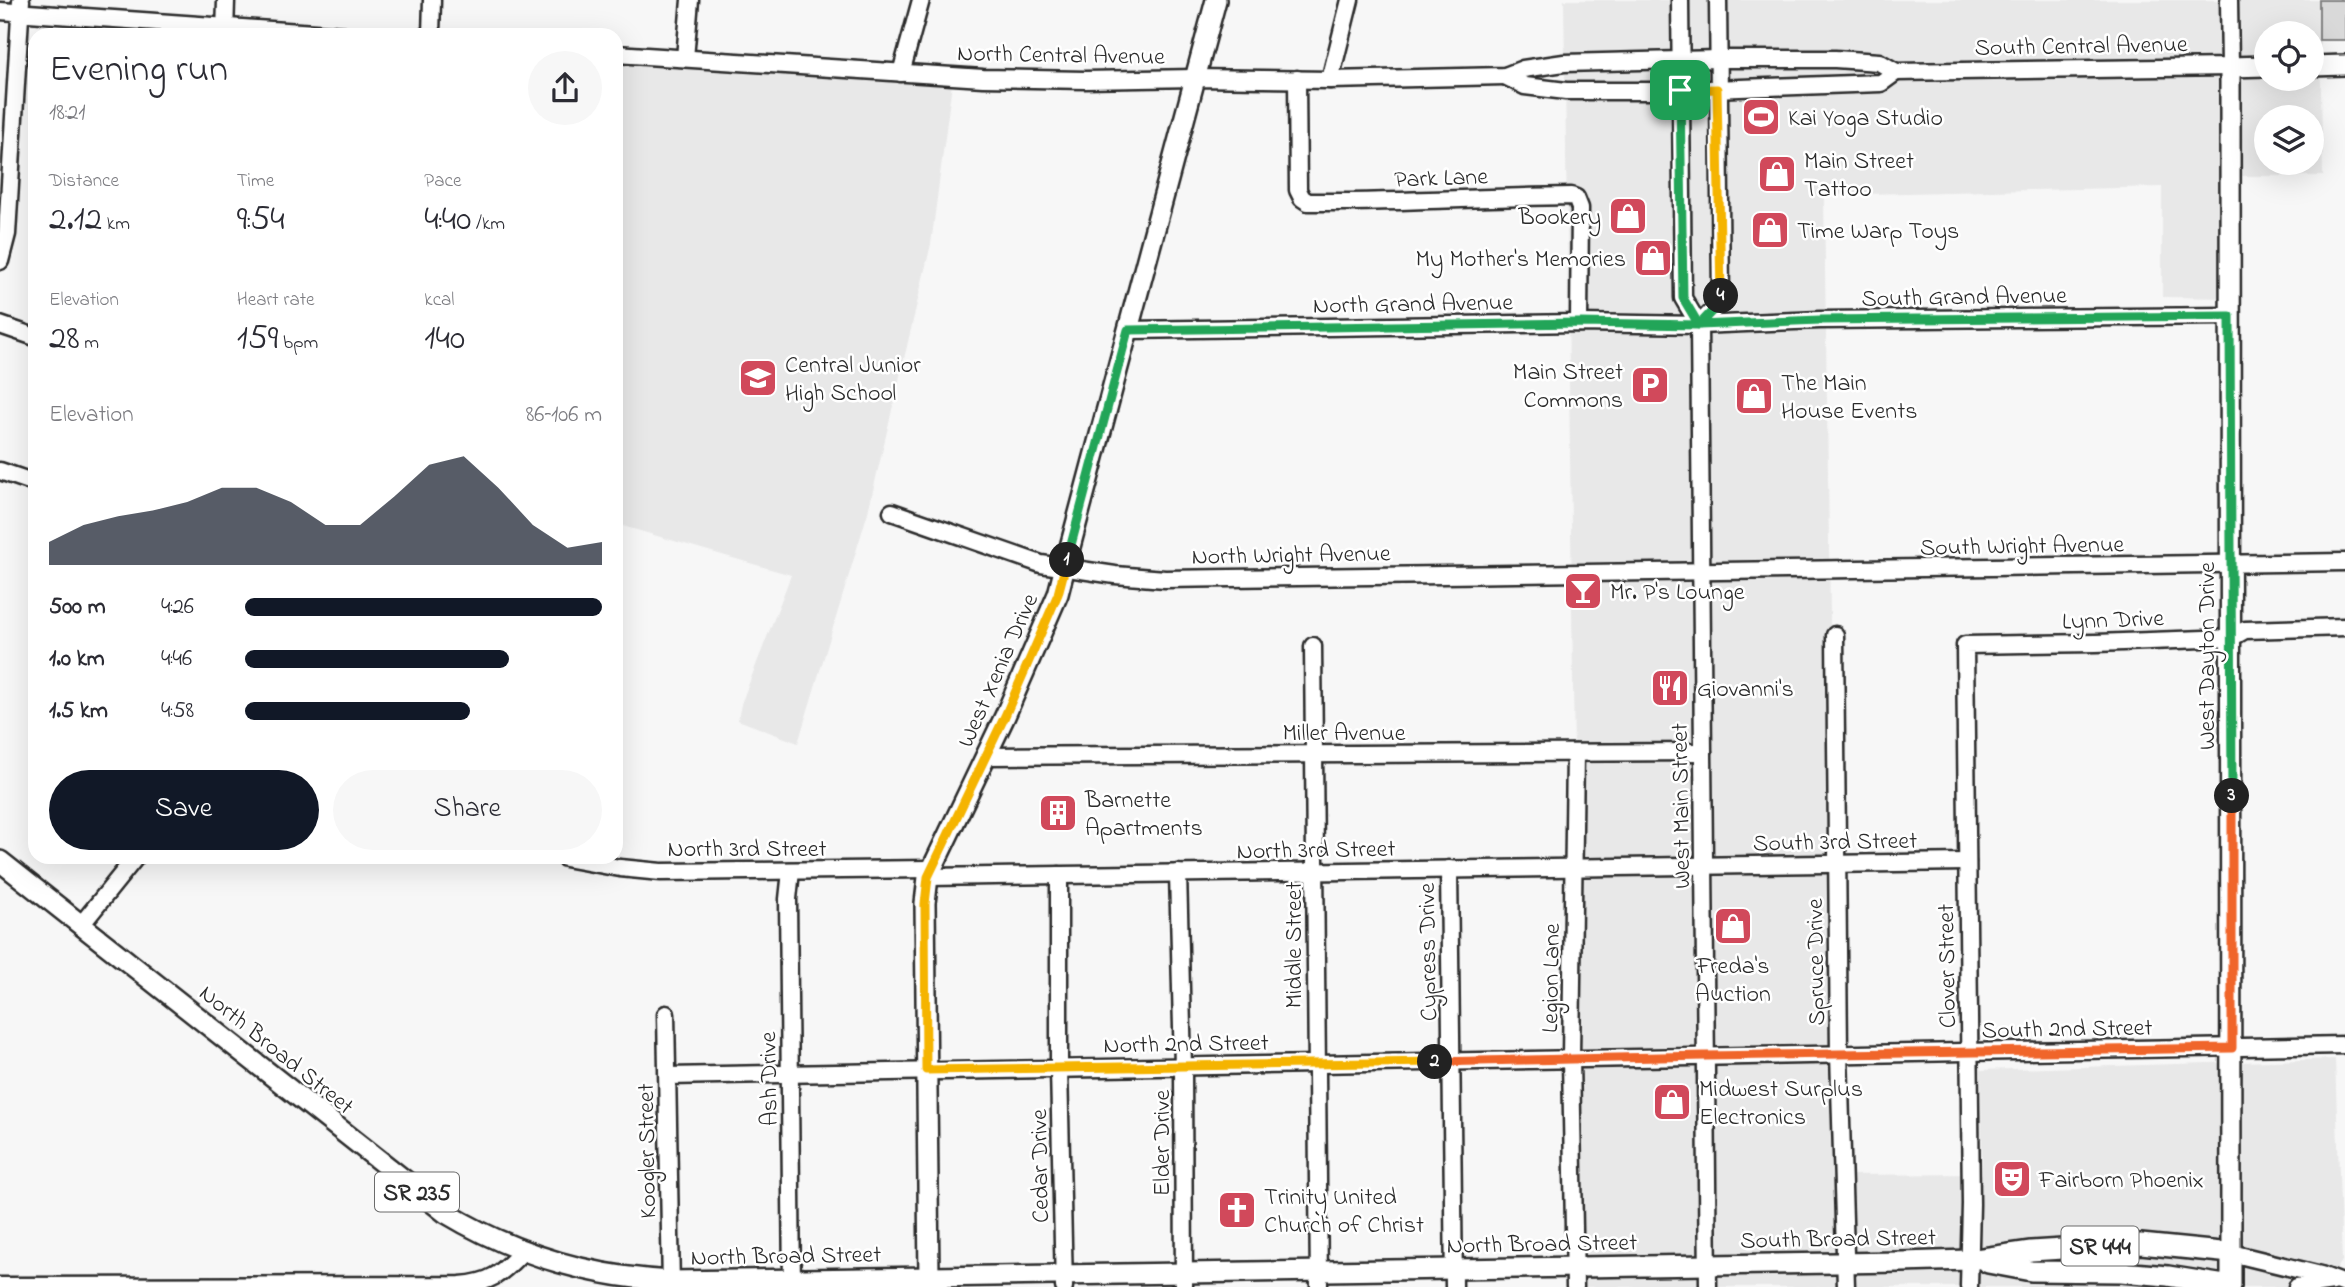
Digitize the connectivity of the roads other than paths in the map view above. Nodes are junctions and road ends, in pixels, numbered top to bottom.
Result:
1 (226, 0) edge
2 (432, 0) edge
3 (690, 0) edge
4 (921, 0) edge
5 (1216, 0) edge
6 (1350, 0) edge
7 (1680, 0) edge
8 (1718, 0) edge
9 (2230, 0) edge
10 (21, 6) edge
11 (0, 11) edge
12 (201, 28) edge
13 (225, 28) edge
14 (431, 28) edge
15 (623, 54) edge
16 (685, 58) junction
17 (1718, 59) junction
18 (1680, 61) junction
19 (2345, 65) edge
20 (2254, 66) edge
21 (2324, 66) edge
22 (2230, 67) junction
23 (1896, 72) junction
24 (901, 73) junction
25 (1505, 76) junction
26 (1195, 78) junction
27 (1297, 79) junction
28 (1330, 80) junction
29 (1717, 89) junction
30 (1680, 90) junction
31 (0, 261) edge
32 (2230, 316) junction
33 (1579, 323) junction
34 (1699, 325) junction
35 (0, 326) edge
36 (1128, 330) junction
37 (28, 335) edge
38 (0, 471) edge
39 (28, 481) edge
40 (892, 512) dead end
41 (2345, 562) edge
42 (2230, 565) junction
43 (1066, 567) junction
44 (1700, 571) junction
45 (2345, 628) edge
46 (1835, 635) dead end
47 (2231, 638) junction
48 (1965, 645) joint
49 (1313, 646) dead end
50 (1703, 752) junction
51 (1575, 753) junction
52 (1314, 755) junction
53 (985, 757) junction
54 (0, 861) edge
55 (1967, 862) junction
56 (130, 864) edge
57 (598, 864) edge
58 (1837, 864) junction
59 (1704, 865) junction
60 (1574, 867) junction
61 (1449, 869) junction
62 (791, 871) junction
63 (1315, 871) junction
64 (930, 873) junction
65 (1178, 873) junction
66 (1059, 875) junction
67 (81, 925) junction
68 (666, 1014) dead end
69 (2345, 1045) edge
70 (2232, 1048) junction
71 (1970, 1052) junction
72 (1839, 1054) junction
73 (1705, 1056) junction
74 (1571, 1058) junction
75 (1451, 1062) junction
76 (1317, 1064) junction
77 (1183, 1066) junction
78 (1059, 1069) junction
79 (926, 1070) junction
80 (791, 1073) junction
81 (668, 1076) junction
82 (523, 1252) junction
83 (2231, 1253) junction
84 (1969, 1260) junction
85 (1846, 1262) junction
86 (1708, 1264) junction
87 (1575, 1277) edge
88 (1453, 1278) edge
89 (1319, 1279) edge
90 (1184, 1280) edge
91 (929, 1282) edge
92 (1064, 1282) edge
93 (792, 1283) edge
94 (2342, 1283) edge
95 (671, 1284) edge
96 (0, 1286) edge
97 (1708, 1287) edge
98 (1846, 1287) edge
99 (1969, 1287) edge
100 (2232, 1287) edge
101 (2297, 1287) edge

1 - 13 street
2 - 14 street
3 - 16 street
4 - 24 street
5 - 26 main road, West Xenia Drive
6 - 28 street
7 - 18 street, West Main Street
8 - 17 street
9 - 22 street
10 - 11 street
10 - 12 street
10 - 31 street
15 - 16 street, North Central Avenue
16 - 24 street, North Central Avenue
17 - 18 street, North Central Avenue
17 - 23 street, South Central Avenue
17 - 29 street
18 - 25 street, North Central Avenue
18 - 30 street, West Main Street
19 - 21 main road
20 - 22 main road, South Central Avenue
22 - 23 street, South Central Avenue
22 - 32 main road, West Dayton Drive / SR 444
23 - 29 street, South Central Avenue
24 - 26 street, North Central Avenue
25 - 28 street, North Central Avenue
25 - 30 street, North Central Avenue
26 - 27 street, North Central Avenue
26 - 36 main road, West Xenia Drive
27 - 28 street, North Central Avenue
27 - 33 street, Park Lane
29 - 30 street, North Central Avenue
29 - 34 street
30 - 34 street, West Main Street
32 - 34 street, South Grand Avenue
32 - 42 main road, West Dayton Drive / SR 444
33 - 34 street, North Grand Avenue
33 - 36 street, North Grand Avenue
34 - 44 street, West Main Street
35 - 37 street
36 - 43 main road, West Xenia Drive
38 - 39 street
40 - 43 street, North Wright Avenue
41 - 42 street, South Wright Avenue
42 - 44 street, South Wright Avenue
42 - 47 main road, West Dayton Drive / SR 444
43 - 44 street, North Wright Avenue
43 - 53 main road, West Xenia Drive
44 - 50 street, West Main Street
45 - 47 street, Lynn Drive
46 - 58 street, Spruce Drive
47 - 48 street, Lynn Drive
47 - 70 main road, West Dayton Drive / SR 444
48 - 55 street, Clover Street
49 - 52 street, Middle Street
50 - 51 street, Miller Avenue
50 - 59 street, West Main Street
51 - 52 street, Miller Avenue
51 - 60 street, Legion Lane
52 - 53 street, Miller Avenue
52 - 63 street, Middle Street
53 - 64 main road, West Xenia Drive
54 - 67 main road, North Broad Street / SR 235
55 - 58 street, South 3rd Street
55 - 71 street, Clover Street
56 - 67 street
57 - 62 street, North 3rd Street
58 - 59 street, South 3rd Street
58 - 72 street, Spruce Drive
59 - 60 street, North 3rd Street
59 - 73 street, West Main Street
60 - 61 street, North 3rd Street
60 - 74 street, Legion Lane
61 - 63 street, North 3rd Street
61 - 75 street, Cypress Drive
62 - 64 street, North 3rd Street
62 - 80 street, Ash Drive
63 - 65 street, North 3rd Street
63 - 76 street, Middle Street
64 - 66 street, North 3rd Street
64 - 79 main road, West Xenia Drive
65 - 66 street, North 3rd Street
65 - 77 street, Elder Drive
66 - 78 street, Cedar Drive
67 - 82 main road, North Broad Street / SR 235
68 - 81 street, Koogler Street
69 - 70 street, South 2nd Street
70 - 71 street, South 2nd Street
70 - 83 main road, West Dayton Drive / SR 444
71 - 72 street, South 2nd Street
71 - 84 street, Clover Street
72 - 73 street, South 2nd Street
72 - 85 street, Spruce Drive
73 - 74 street, North 2nd Street
73 - 86 street, West Main Street
74 - 75 street, North 2nd Street
74 - 87 street, Legion Lane
75 - 76 street, North 2nd Street
75 - 88 street, Cypress Drive
76 - 77 street, North 2nd Street
76 - 89 street, Middle Street
77 - 78 street, North 2nd Street
77 - 90 street, Elder Drive
78 - 79 street, North 2nd Street
78 - 92 street, Cedar Drive
79 - 80 street, North 2nd Street
79 - 91 main road, West Xenia Drive
80 - 81 street, North 2nd Street
80 - 93 street, Ash Drive
81 - 95 street, Koogler Street
82 - 95 main road, North Broad Street / SR 235
82 - 96 street
83 - 84 main road, South Broad Street / SR 444
83 - 94 street, South Broad Street
83 - 100 main road, West Dayton Drive / SR 444
84 - 85 main road, South Broad Street / SR 444
84 - 99 street, Clover Street
84 - 100 main road, South Broad Street / SR 444
85 - 86 main road, South Broad Street / SR 444
85 - 98 street, Spruce Drive
86 - 87 main road, North Broad Street / SR 444
86 - 97 street, West Main Street
87 - 88 main road, North Broad Street / SR 444
88 - 89 main road, North Broad Street / SR 444
89 - 90 main road, North Broad Street / SR 444
90 - 92 main road, North Broad Street / SR 444
91 - 92 main road, North Broad Street / SR 444
91 - 93 main road, North Broad Street / SR 235
93 - 95 main road, North Broad Street / SR 235
94 - 101 street

